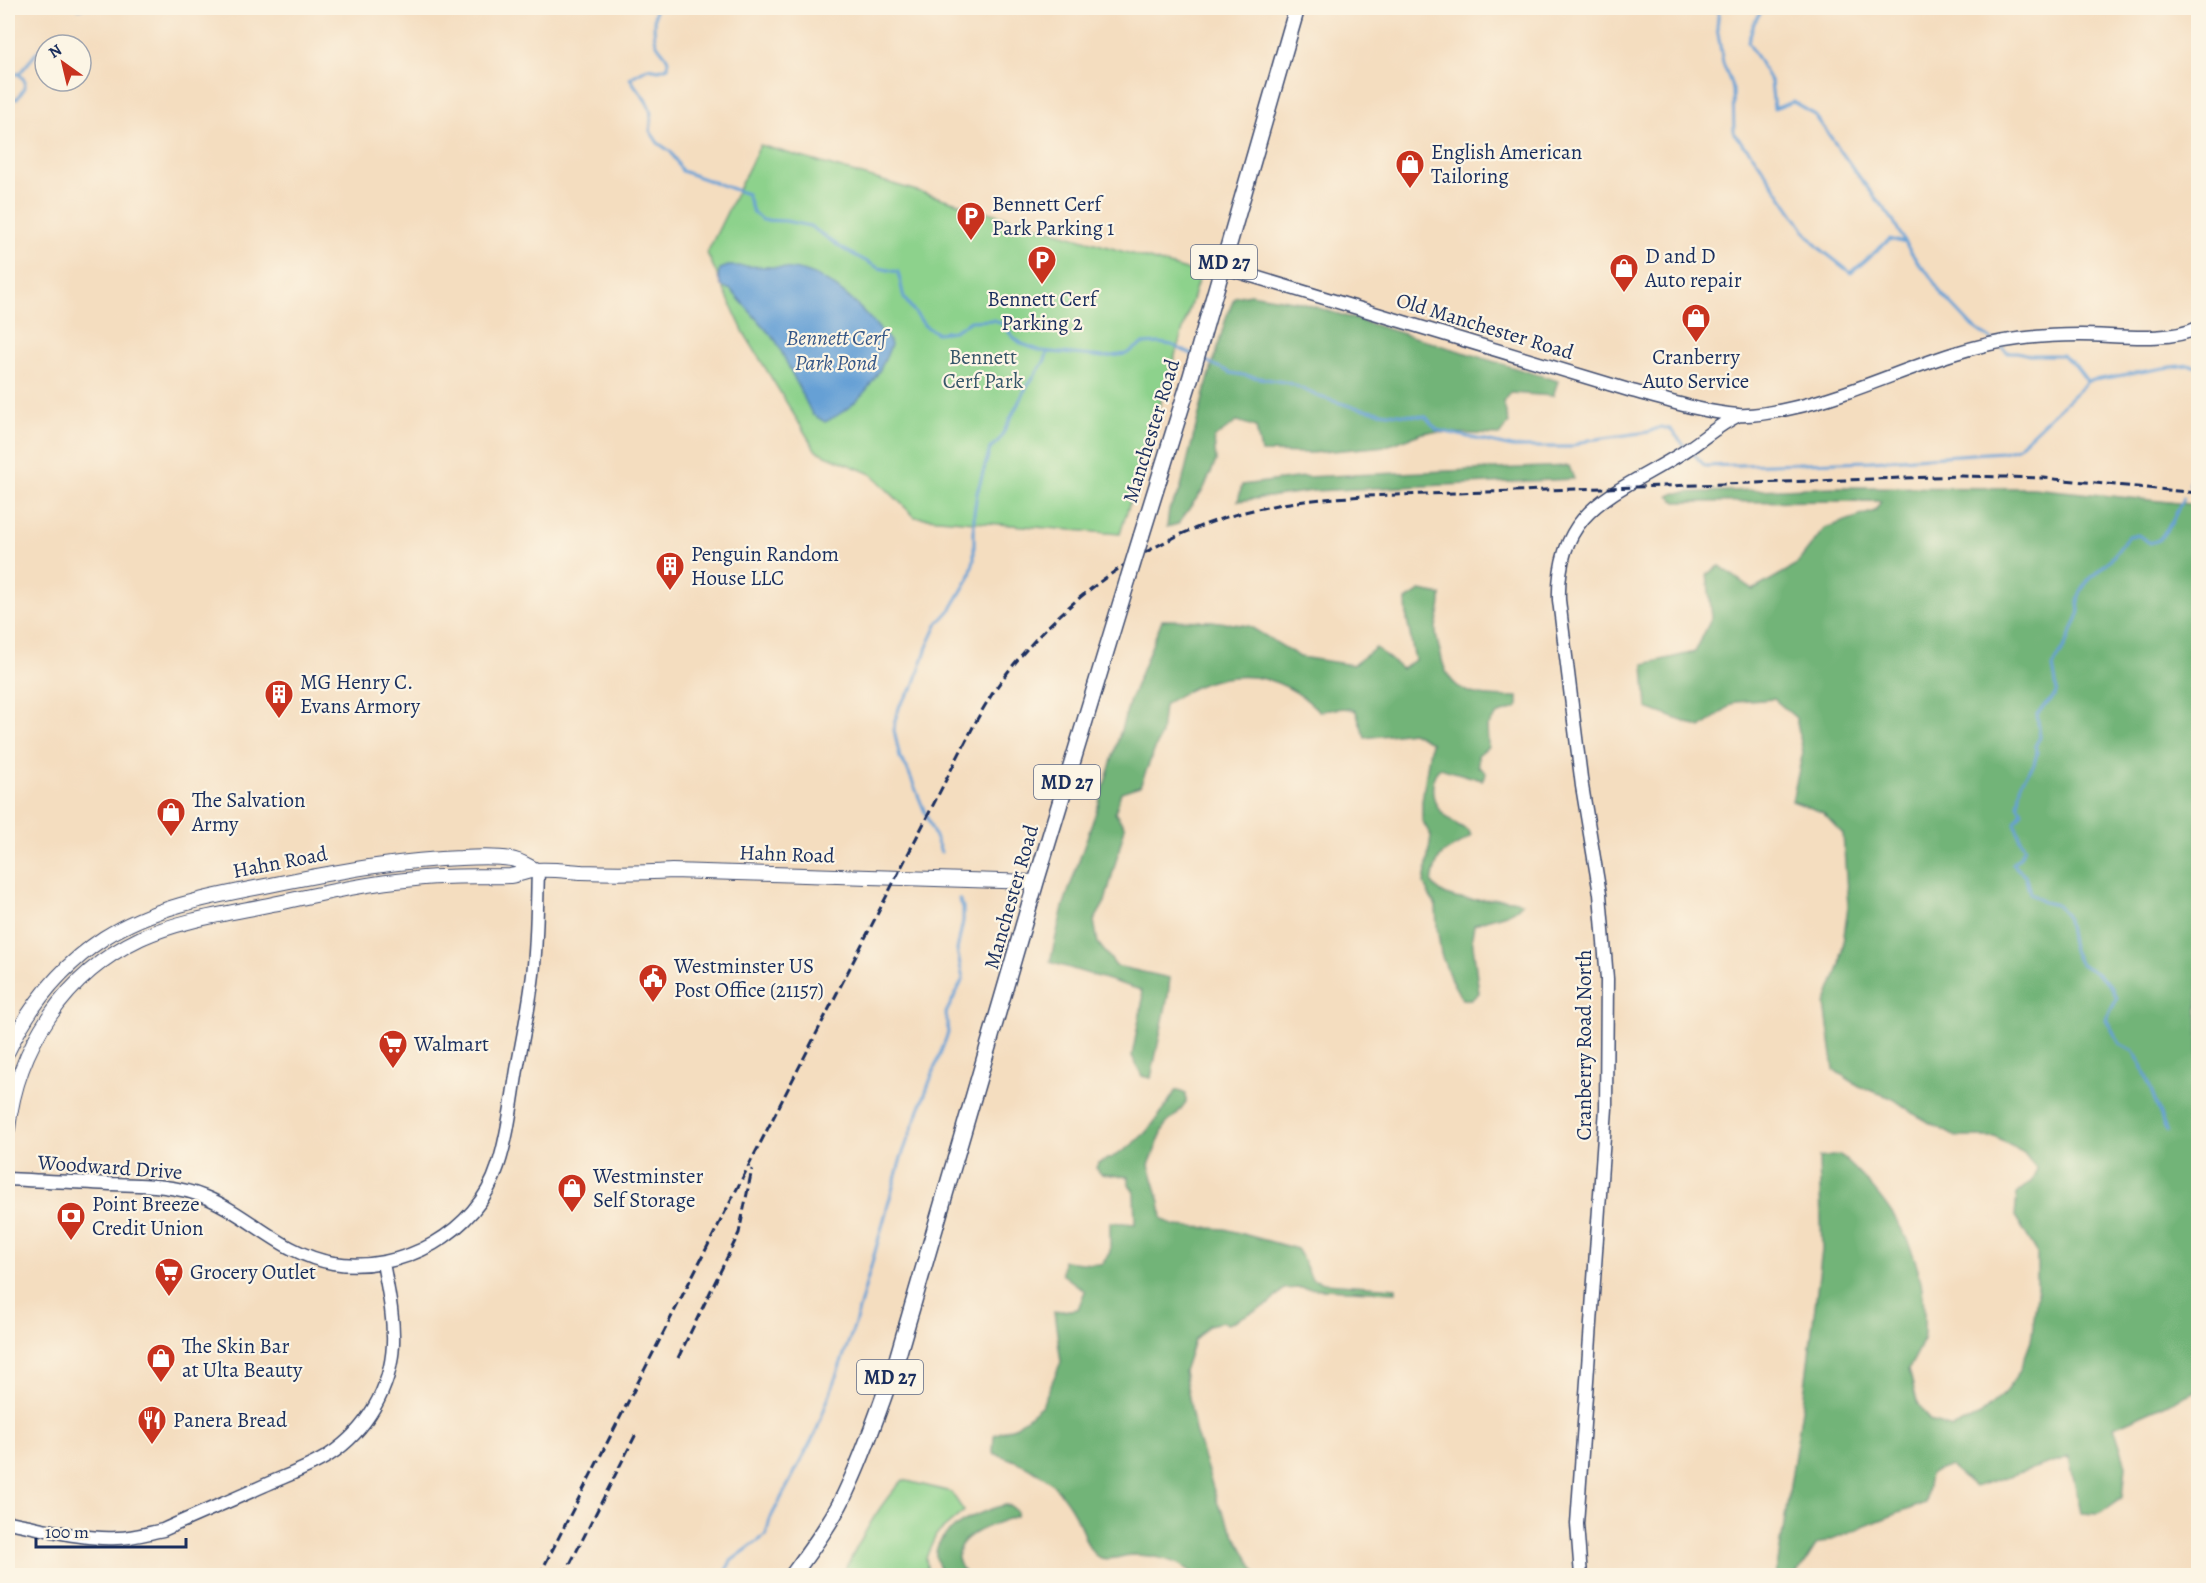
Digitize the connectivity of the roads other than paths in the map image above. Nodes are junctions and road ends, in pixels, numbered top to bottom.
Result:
1 (1297, 8) edge
2 (1222, 267) junction
3 (2199, 328) edge
4 (1739, 415) junction
5 (1580, 522) joint
6 (537, 870) junction
7 (1036, 882) junction
8 (8, 1051) edge
9 (8, 1129) edge
10 (8, 1179) edge
11 (383, 1263) junction
12 (8, 1522) edge
13 (792, 1575) edge
14 (1581, 1575) edge

1 - 2 main road, Manchester Road / MD 27
2 - 4 street, Old Manchester Road
2 - 7 main road, Manchester Road / MD 27, bridge
3 - 4 street, Old Manchester Road
4 - 5 street, Old Manchester Road
5 - 14 street, Cranberry Road North
6 - 7 main road, Hahn Road
6 - 8 main road, Hahn Road
6 - 9 main road, Hahn Road
6 - 11 street, Woodward Drive
7 - 13 main road, Manchester Road / MD 27
10 - 11 street, Woodward Drive
11 - 12 street

